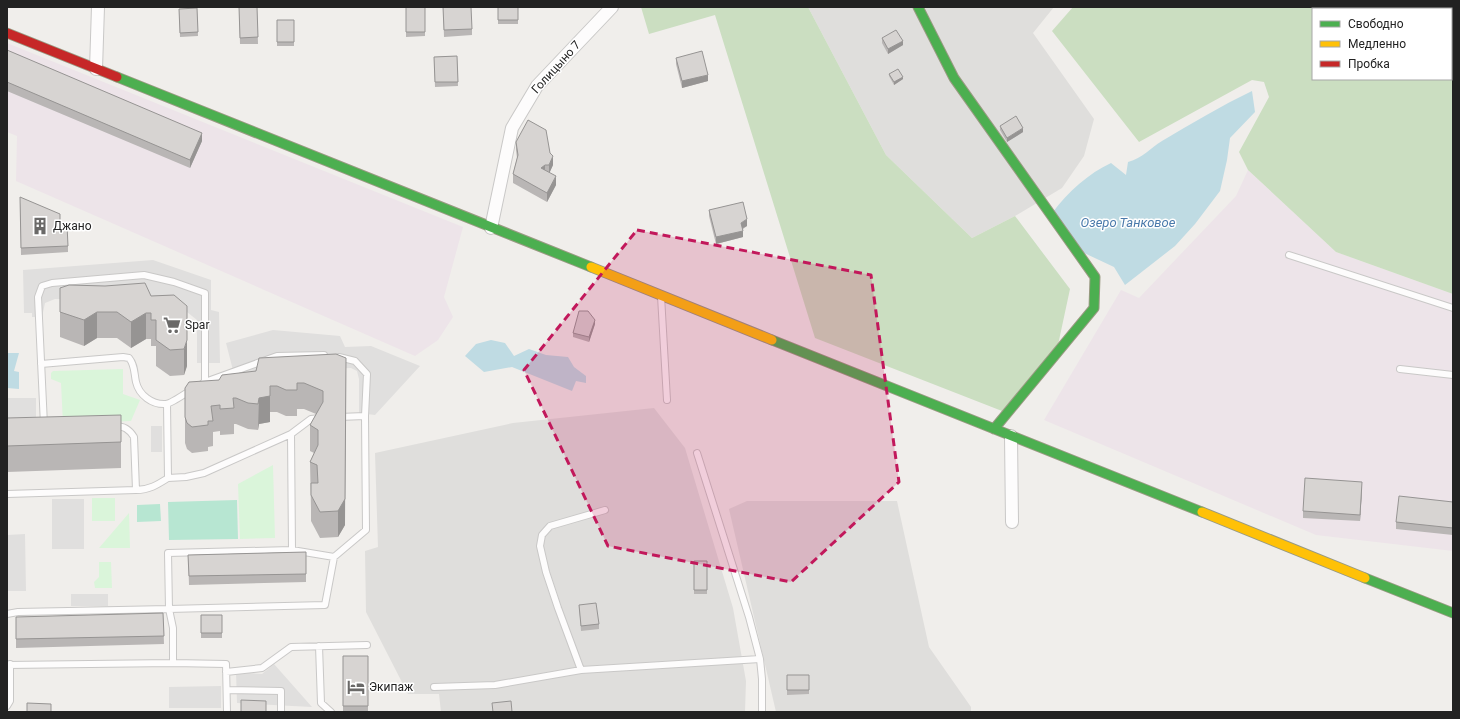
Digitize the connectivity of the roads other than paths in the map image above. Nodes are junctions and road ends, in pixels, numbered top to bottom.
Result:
1 (98, 7) edge
2 (612, 7) edge
3 (918, 7) edge
4 (7, 33) edge
5 (96, 69) junction
6 (491, 228) junction
7 (1288, 255) dead end
8 (660, 295) junction
9 (1453, 308) edge
10 (41, 364) junction
11 (1400, 369) dead end
12 (1453, 375) edge
13 (206, 382) junction
14 (667, 400) dead end
15 (167, 404) junction
16 (365, 416) junction
17 (325, 418) edge
18 (333, 418) edge
19 (106, 427) edge
20 (52, 428) edge
21 (36, 429) edge
22 (44, 429) junction
23 (994, 429) junction
24 (291, 434) junction
25 (1011, 436) junction
26 (697, 453) dead end
27 (168, 478) junction
28 (136, 490) junction
29 (7, 494) edge
30 (605, 510) dead end
31 (1012, 522) dead end
32 (292, 550) junction
33 (334, 557) junction
34 (169, 609) junction
35 (1453, 613) edge
36 (7, 614) edge
37 (367, 645) dead end
38 (319, 646) junction
39 (760, 658) junction
40 (173, 663) junction
41 (9, 664) edge
42 (581, 670) junction
43 (226, 672) junction
44 (434, 687) dead end
45 (227, 690) junction
46 (7, 706) edge
47 (227, 712) edge
48 (281, 712) edge
49 (331, 712) edge
50 (762, 712) edge

1 - 5 street
2 - 6 street, Голицыно 7
3 - 23 street
4 - 5 street
5 - 6 street
6 - 8 street
7 - 9 lane
8 - 14 lane
8 - 23 street
10 - 13 lane
10 - 15 lane
10 - 22 lane
11 - 12 lane
13 - 15 lane
13 - 16 lane
15 - 27 lane
16 - 18 lane
16 - 33 lane
17 - 24 lane
19 - 28 lane
20 - 22 lane
21 - 22 lane
23 - 25 street
24 - 27 lane
24 - 32 lane
25 - 31 street
25 - 35 street
26 - 39 lane
27 - 28 lane
28 - 29 lane
30 - 42 lane
32 - 33 lane
32 - 34 lane
33 - 34 lane
34 - 36 lane
34 - 40 lane
37 - 38 lane
38 - 43 lane
38 - 49 lane
39 - 42 lane
39 - 50 lane
40 - 41 lane
40 - 43 lane
41 - 46 lane
42 - 44 lane
43 - 45 lane
45 - 47 lane
45 - 48 lane

